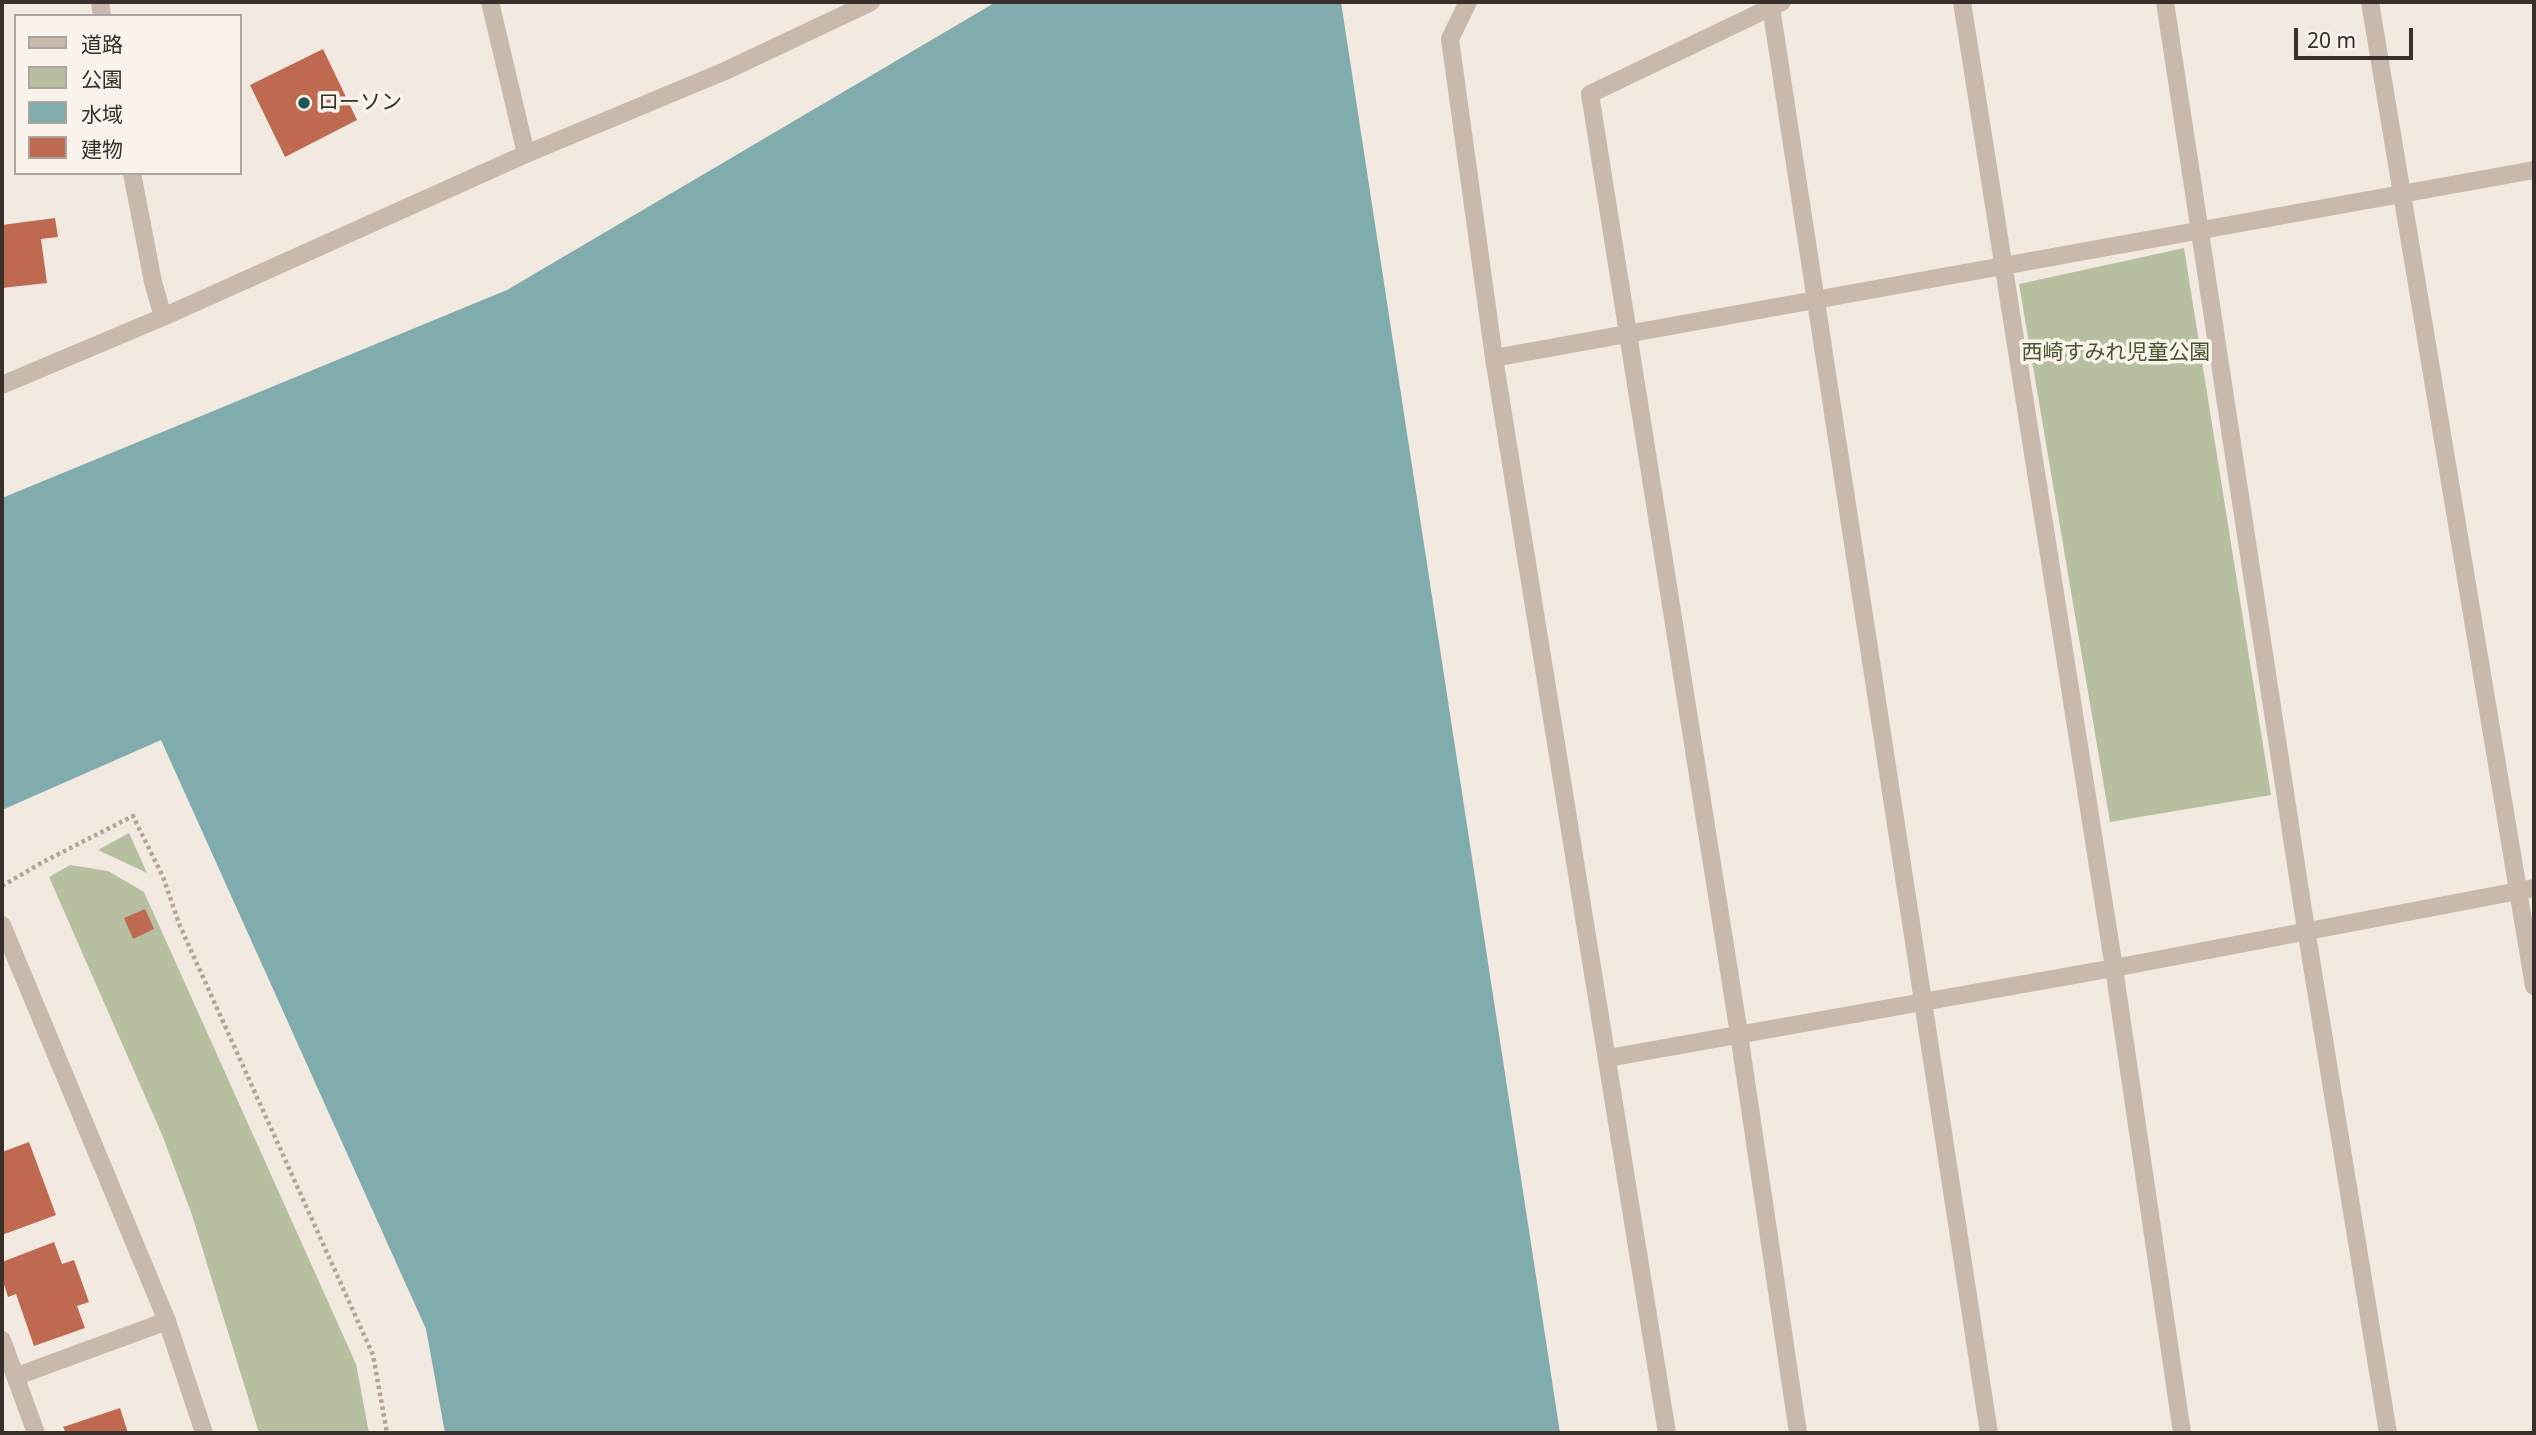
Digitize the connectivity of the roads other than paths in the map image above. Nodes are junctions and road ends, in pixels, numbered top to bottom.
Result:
1 (491, 2) edge
2 (871, 2) edge
3 (1468, 2) edge
4 (1962, 2) edge
5 (2165, 2) edge
6 (2370, 2) edge
7 (1777, 4) edge
8 (526, 153) junction
9 (2534, 170) edge
10 (132, 175) edge
11 (2402, 194) junction
12 (2200, 231) junction
13 (2004, 266) junction
14 (1816, 300) junction
15 (163, 317) junction
16 (1626, 334) junction
17 (1494, 358) junction
18 (2, 385) edge
19 (2527, 889) edge
20 (2, 925) edge
21 (2306, 930) junction
22 (9, 963) edge
23 (2114, 968) junction
24 (2534, 986) edge
25 (1924, 1001) junction
26 (1739, 1034) junction
27 (1608, 1058) junction
28 (167, 1321) junction
29 (2, 1339) edge
30 (17, 1376) junction
31 (36, 1433) edge
32 (204, 1433) edge
33 (1667, 1433) edge
34 (1798, 1433) edge
35 (1989, 1433) edge
36 (2182, 1433) edge
37 (2388, 1433) edge

1 - 8 street
2 - 8 street
3 - 17 street
4 - 13 street
5 - 12 street
6 - 11 street
7 - 14 street
7 - 16 street
8 - 15 street
9 - 11 street
10 - 15 street
11 - 12 street
11 - 19 street
12 - 13 street
12 - 21 street
13 - 14 street
13 - 23 street
14 - 16 street
14 - 25 street
15 - 18 street
16 - 17 street
16 - 26 street
17 - 27 street
19 - 21 street
19 - 24 street
20 - 22 street
21 - 23 street
21 - 37 street
22 - 28 street
23 - 25 street
23 - 36 street
25 - 26 street
25 - 35 street
26 - 27 street
26 - 34 street
27 - 33 street
28 - 30 street
28 - 32 street
29 - 30 street
30 - 31 street

